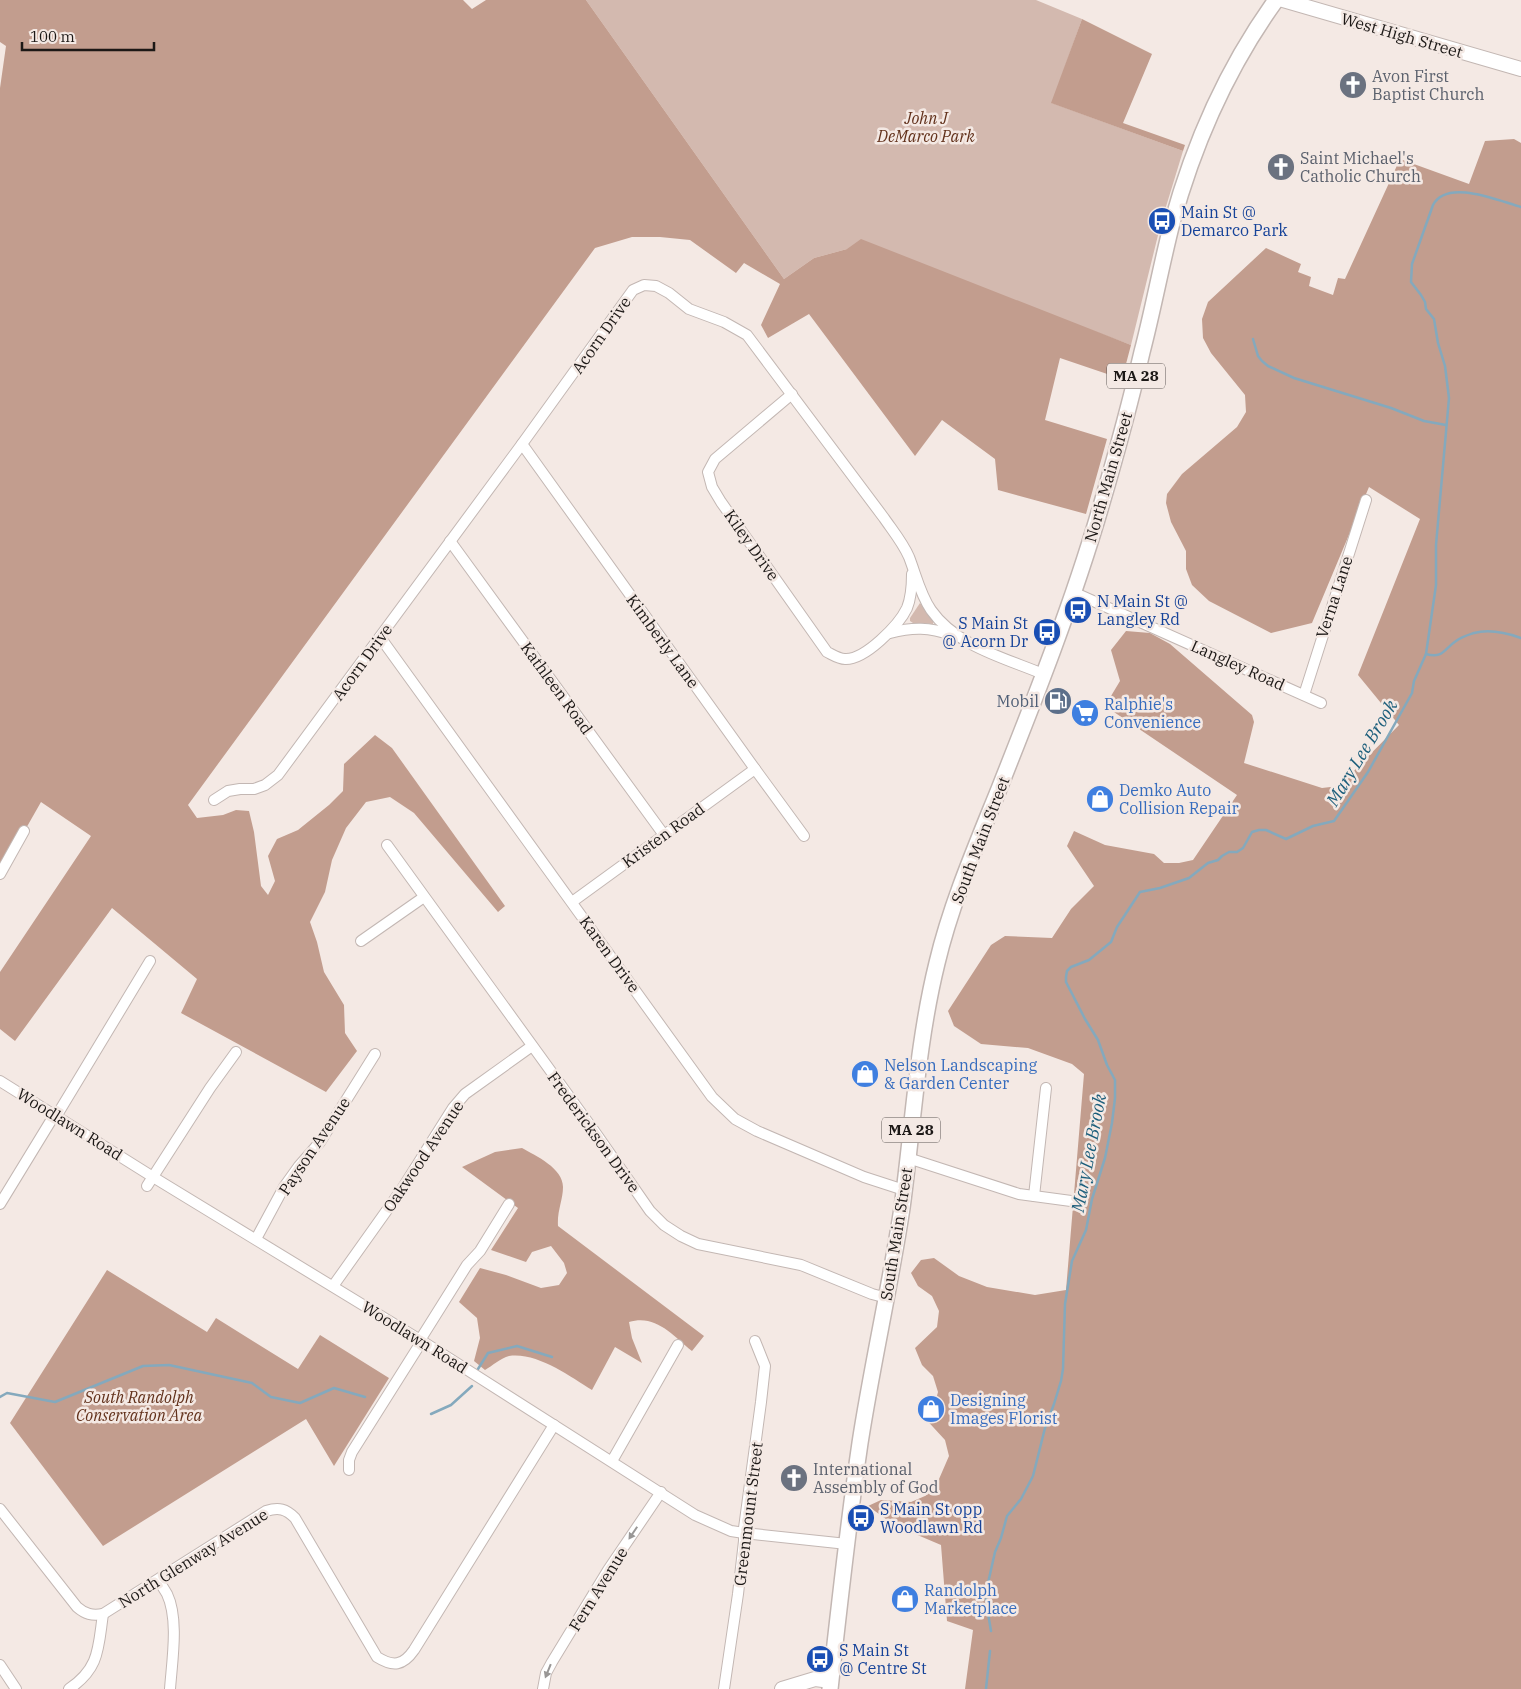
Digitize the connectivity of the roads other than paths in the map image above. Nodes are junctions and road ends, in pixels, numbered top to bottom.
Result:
1 (1276, 0) edge
2 (1283, 0) edge
3 (1521, 69) edge
4 (792, 394) junction
5 (522, 444) junction
6 (1366, 500) dead end
7 (450, 541) junction
8 (912, 569) junction
9 (1073, 592) junction
10 (888, 633) junction
11 (380, 637) junction
12 (961, 639) junction
13 (1043, 674) junction
14 (1304, 695) junction
15 (1321, 702) dead end
16 (754, 769) junction
17 (214, 800) dead end
18 (24, 831) dead end
19 (664, 835) junction
20 (804, 836) dead end
21 (387, 846) dead end
22 (0, 874) edge
23 (424, 897) junction
24 (572, 902) junction
25 (361, 940) dead end
26 (150, 961) dead end
27 (532, 1046) junction
28 (236, 1052) dead end
29 (375, 1054) dead end
30 (0, 1081) edge
31 (1046, 1088) dead end
32 (56, 1115) junction
33 (908, 1158) junction
34 (153, 1177) junction
35 (147, 1186) dead end
36 (904, 1190) junction
37 (1034, 1196) junction
38 (2, 1198) edge
39 (1071, 1201) dead end
40 (510, 1204) dead end
41 (256, 1239) junction
42 (334, 1286) junction
43 (887, 1298) junction
44 (421, 1341) junction
45 (755, 1341) dead end
46 (678, 1345) dead end
47 (554, 1425) junction
48 (612, 1461) junction
49 (349, 1470) dead end
50 (661, 1492) junction
51 (2, 1515) edge
52 (744, 1534) junction
53 (847, 1544) junction
54 (158, 1580) junction
55 (103, 1614) junction
56 (0, 1665) edge
57 (830, 1685) edge
58 (16, 1689) edge
59 (69, 1689) edge
60 (170, 1689) edge
61 (543, 1689) edge
62 (724, 1689) edge
63 (782, 1689) edge

1 - 9 main road, North Main Street / MA 28
2 - 3 main road, West High Street
4 - 5 street, Acorn Drive
4 - 8 street, Acorn Drive
4 - 10 street, Kiley Drive
5 - 7 street, Acorn Drive
5 - 16 street, Kimberly Lane
6 - 14 street, Verna Lane
7 - 11 street, Acorn Drive
7 - 19 street, Kathleen Road
8 - 10 street, Kiley Drive
8 - 12 street, Acorn Drive
9 - 13 main road, South Main Street / MA 28
9 - 14 street, Langley Road
10 - 12 street, Kiley Drive
11 - 17 street, Acorn Drive
11 - 24 street, Karen Drive
12 - 13 street, Acorn Drive
13 - 33 main road, South Main Street / MA 28
14 - 15 street, Langley Road
16 - 19 street, Kristen Road
16 - 20 street, Kimberly Lane
18 - 22 street
19 - 24 street, Kristen Road
21 - 23 street, Frederickson Drive
23 - 25 street
23 - 27 street, Frederickson Drive
24 - 36 street, Karen Drive
26 - 32 street
27 - 42 street, Oakwood Avenue
27 - 43 street, Frederickson Drive
28 - 34 street
29 - 41 street, Payson Avenue
30 - 32 street, Woodlawn Road
31 - 37 street
32 - 34 street, Woodlawn Road
32 - 38 street
33 - 36 main road, South Main Street / MA 28
33 - 37 street
34 - 35 street
34 - 41 street, Woodlawn Road
36 - 43 main road, South Main Street / MA 28
37 - 39 street
40 - 44 street
41 - 42 street, Woodlawn Road
42 - 44 street, Woodlawn Road
43 - 53 main road, South Main Street / MA 28
44 - 47 street, Woodlawn Road
44 - 49 street
45 - 52 street, Greenmount Street
46 - 48 street
47 - 48 street, Woodlawn Road
47 - 54 street, North Glenway Avenue
48 - 50 street, Woodlawn Road
50 - 52 street, Woodlawn Road
50 -> 61 street, Fern Avenue
51 - 55 street, North Glenway Avenue
52 - 53 street, Woodlawn Road
52 - 62 street, Greenmount Street
53 - 57 main road, South Main Street / MA 28
54 - 55 street, North Glenway Avenue
54 - 60 street
55 - 59 street
56 - 58 street
57 - 63 main road

